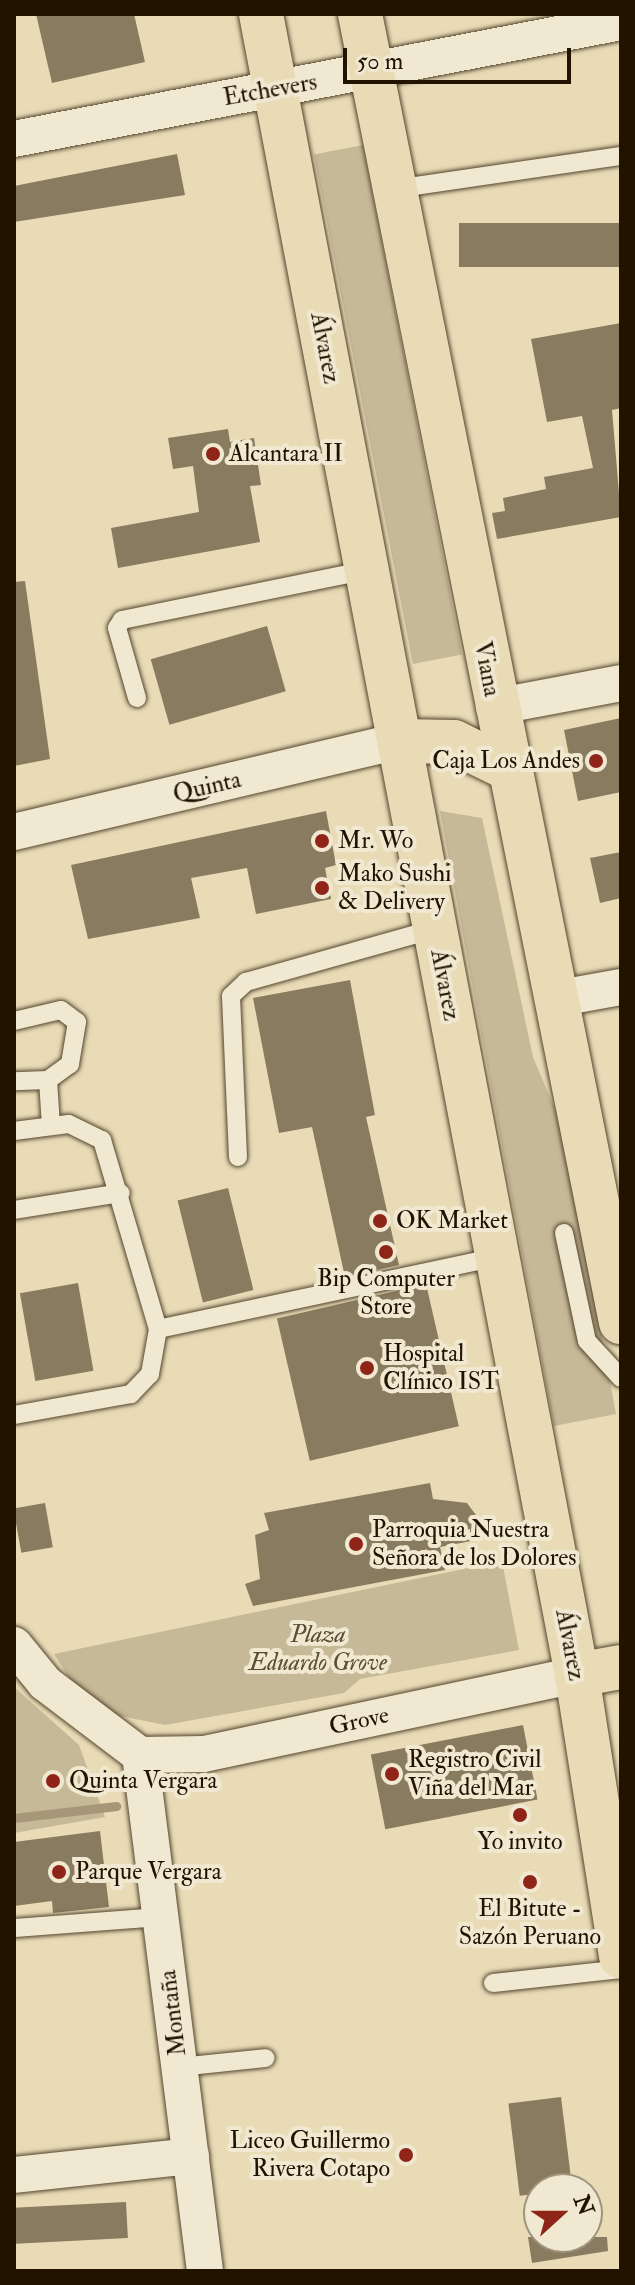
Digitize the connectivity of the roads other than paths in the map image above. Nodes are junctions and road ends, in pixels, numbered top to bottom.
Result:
1 (261, 14) edge
2 (360, 14) edge
3 (621, 22) edge
4 (370, 71) junction
5 (275, 88) junction
6 (14, 139) edge
7 (621, 156) edge
8 (393, 189) junction
9 (367, 570) junction
10 (621, 683) edge
11 (137, 698) dead end
12 (494, 707) junction
13 (400, 741) junction
14 (507, 768) junction
15 (14, 832) edge
16 (435, 929) junction
17 (621, 987) edge
18 (554, 999) junction
19 (14, 1021) edge
20 (48, 1080) junction
21 (14, 1081) edge
22 (51, 1126) junction
23 (14, 1131) edge
24 (238, 1157) dead end
25 (121, 1193) junction
26 (14, 1210) edge
27 (564, 1233) dead end
28 (496, 1257) junction
29 (621, 1322) edge
30 (158, 1329) junction
31 (621, 1378) edge
32 (14, 1415) edge
33 (14, 1645) edge
34 (621, 1667) edge
35 (577, 1675) junction
36 (140, 1755) junction
37 (161, 1917) junction
38 (14, 1928) edge
39 (621, 1957) edge
40 (621, 1969) edge
41 (493, 1983) dead end
42 (266, 2058) dead end
43 (179, 2067) junction
44 (191, 2156) junction
45 (14, 2175) edge
46 (205, 2271) edge

1 - 5 main road, Álvarez
2 - 4 main road, Viana
3 - 4 street, Etchevers
4 - 5 street, Etchevers
4 - 8 main road, Viana
5 - 6 street, Etchevers
5 - 9 main road, Álvarez
7 - 8 lane
8 - 12 main road, Viana
9 - 11 lane
9 - 13 main road, Álvarez
10 - 12 street
12 - 14 main road, Viana
13 - 14 main road
13 - 15 street, Quinta
13 - 16 main road, Álvarez
14 - 18 main road, Viana
16 - 24 lane
16 - 28 main road, Álvarez
17 - 18 street
18 - 29 main road, Viana
19 - 20 lane
20 - 21 lane
20 - 22 lane
22 - 23 lane
22 - 25 lane
25 - 26 lane
25 - 30 lane
27 - 31 lane
28 - 30 lane
28 - 35 main road, Álvarez
30 - 32 lane
33 - 36 street
34 - 35 main road
35 - 36 street, Grove
35 - 39 main road, Álvarez
36 - 37 street, Montaña
37 - 38 lane
37 - 43 street, Montaña
40 - 41 lane
42 - 43 lane
43 - 44 street, Montaña
44 - 45 street
44 - 46 street, Montaña

